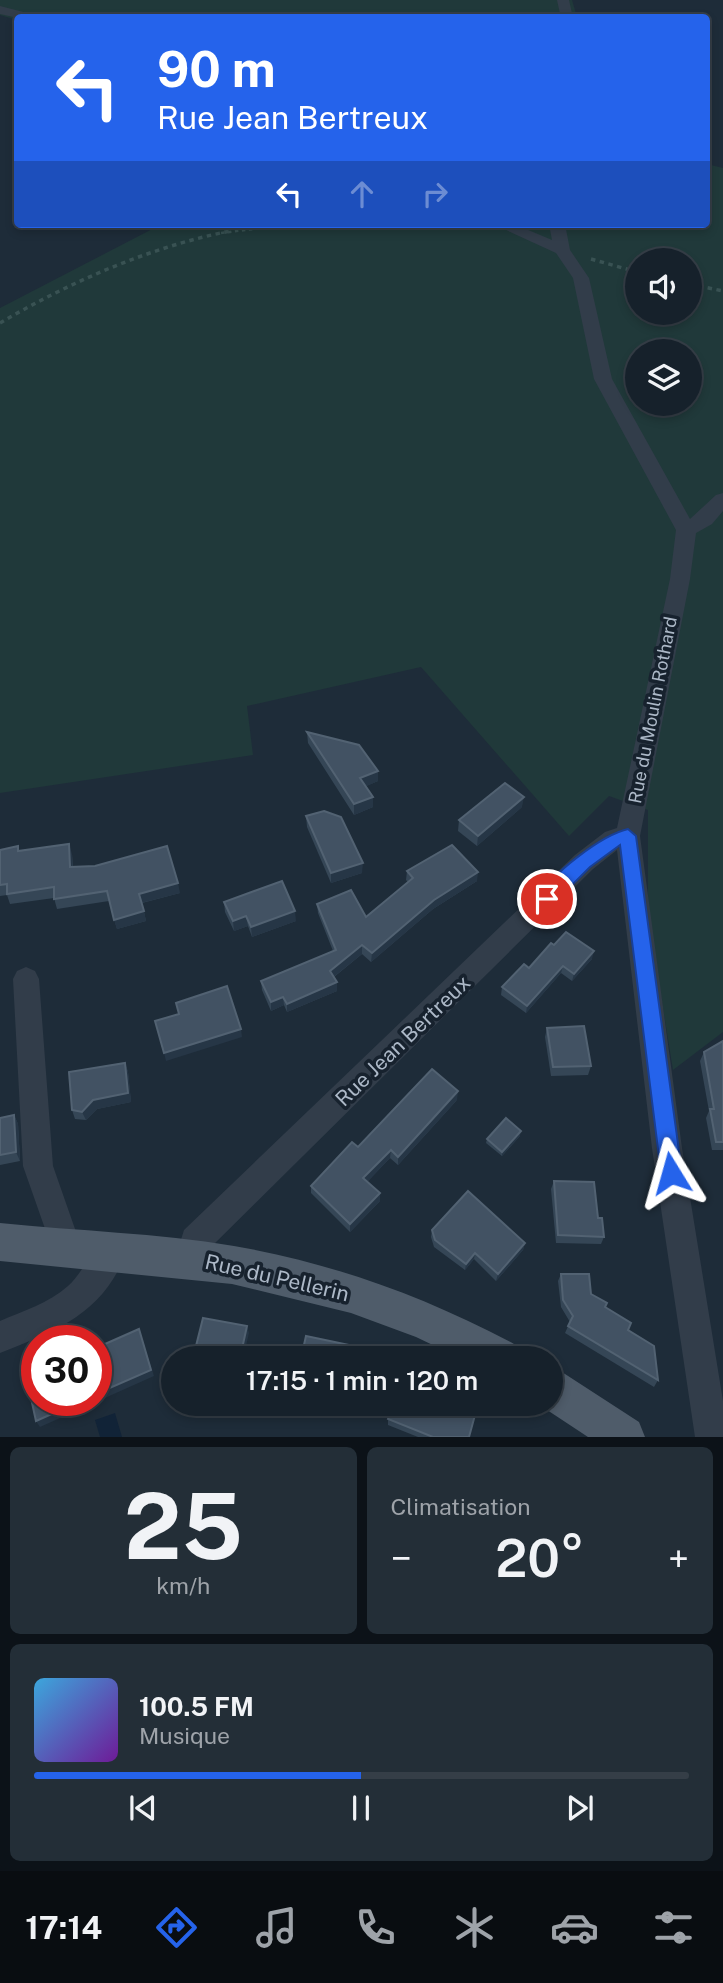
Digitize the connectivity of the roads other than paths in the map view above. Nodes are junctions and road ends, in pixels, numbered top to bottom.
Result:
1 (510, 228) edge
2 (558, 228) edge
3 (562, 250) junction
4 (723, 499) edge
5 (686, 530) junction
6 (628, 836) junction
7 (26, 979) dead end
8 (0, 1242) edge
9 (67, 1249) junction
10 (111, 1254) junction
11 (191, 1259) junction
12 (0, 1337) edge
13 (474, 1346) edge
14 (563, 1396) edge
15 (624, 1437) edge
16 (712, 1437) edge

1 - 3 street
2 - 3 street
3 - 5 street
4 - 5 street
5 - 6 street, Rue du Moulin Rothard
6 - 11 street, Rue Jean Bertreux
6 - 16 street, Rue du Moulin Rothard
7 - 9 street
8 - 9 main road, Rue du Pellerin
9 - 10 main road, Rue du Pellerin
10 - 11 main road, Rue du Pellerin
10 - 12 street
11 - 13 main road, Rue du Pellerin
14 - 15 main road

